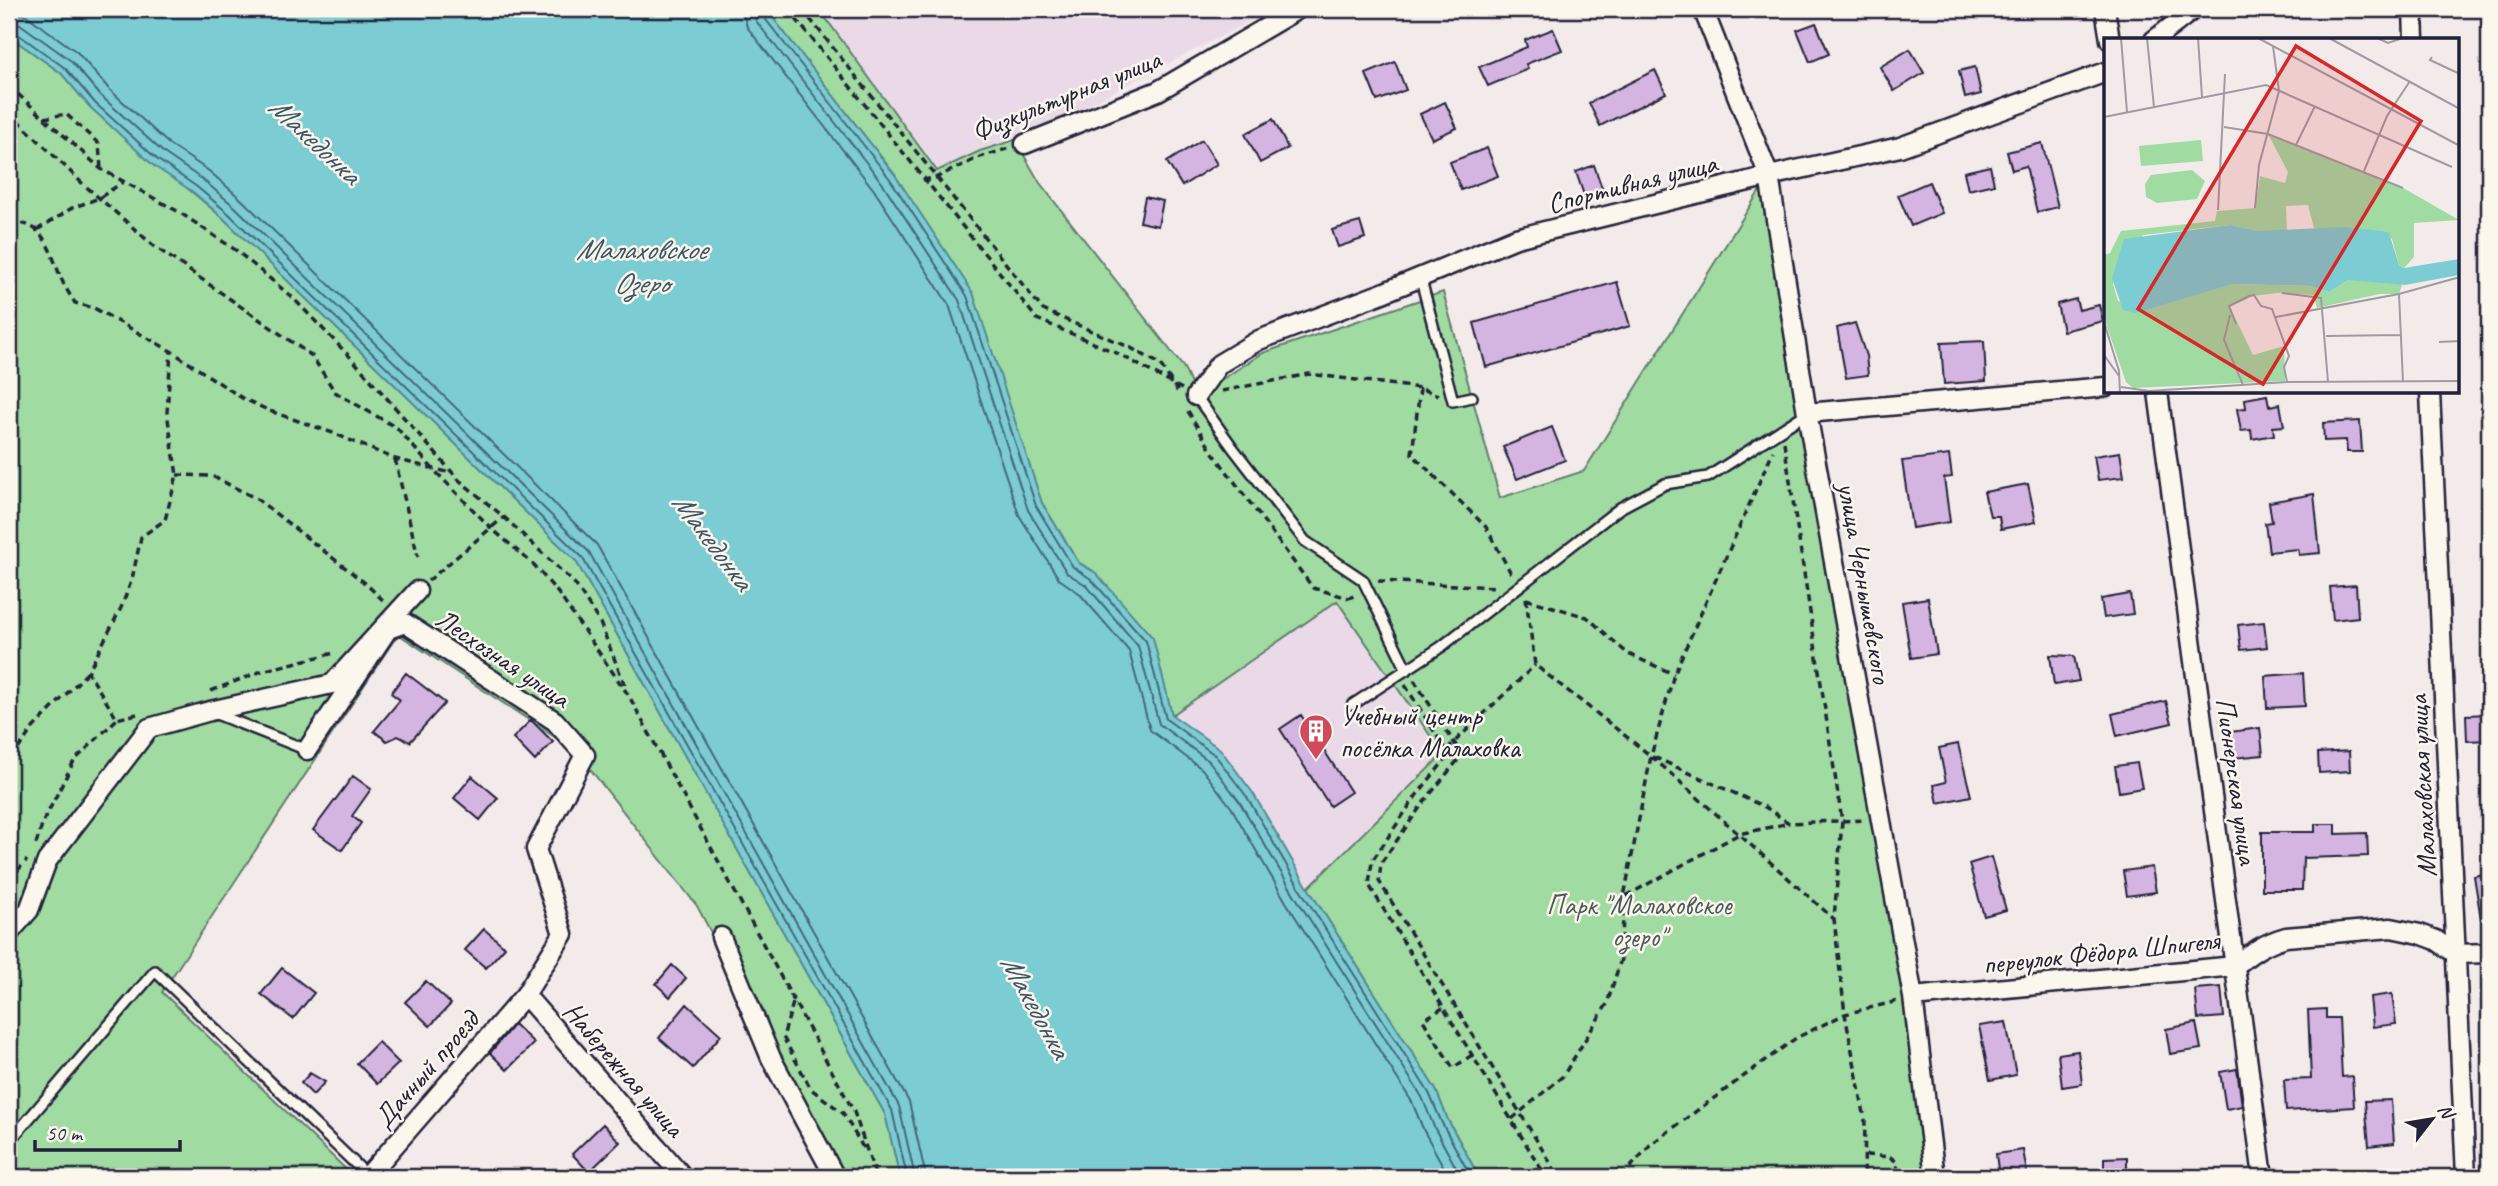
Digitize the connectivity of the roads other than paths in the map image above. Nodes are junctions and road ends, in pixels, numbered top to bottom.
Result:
1 (1297, 9) edge
2 (1703, 9) edge
3 (2105, 9) edge
4 (2194, 9) edge
5 (2413, 9) edge
6 (2110, 38) edge
7 (2157, 38) edge
8 (2414, 38) edge
9 (2104, 73) edge
10 (1025, 144) road end
11 (1769, 176) junction
12 (1420, 276) junction
13 (2104, 387) edge
14 (2158, 394) edge
15 (2430, 394) edge
16 (1472, 397) dead end
17 (1186, 398) joint
18 (1807, 413) junction
19 (417, 591) dead end
20 (1403, 673) junction
21 (1352, 705) dead end
22 (210, 711) junction
23 (307, 750) joint
24 (9, 933) edge
25 (721, 937) dead end
26 (2489, 953) edge
27 (2456, 954) junction
28 (2235, 966) junction
29 (525, 995) junction
30 (1913, 997) junction
31 (9, 1142) edge
32 (368, 1177) edge
33 (683, 1177) edge
34 (835, 1177) edge
35 (1935, 1177) edge
36 (2263, 1177) edge
37 (2466, 1177) edge

1 - 10 street, Физкультурная улица
2 - 11 street, улица Чернышевского
3 - 6 street
4 - 7 street
5 - 8 street
9 - 11 street, Спортивная улица
11 - 12 street, Спортивная улица
11 - 18 street, улица Чернышевского
12 - 16 lane
12 - 17 street, Спортивная улица
13 - 18 street
14 - 28 street, Пионерская улица
15 - 27 street, Малаховская улица
17 - 20 lane
18 - 20 lane
18 - 30 street, улица Чернышевского
19 - 22 street
20 - 21 lane
22 - 23 lane
22 - 24 street
23 - 29 street, Лесхозная улица
25 - 34 street
26 - 27 street
27 - 28 street, переулок Фёдора Шпигеля
27 - 37 street, Малаховская улица
28 - 30 street, переулок Фёдора Шпигеля
28 - 36 street, Пионерская улица
29 - 32 street, Дачный проезд
29 - 33 street, Набережная улица
30 - 35 street, улица Чернышевского
31 - 32 lane

